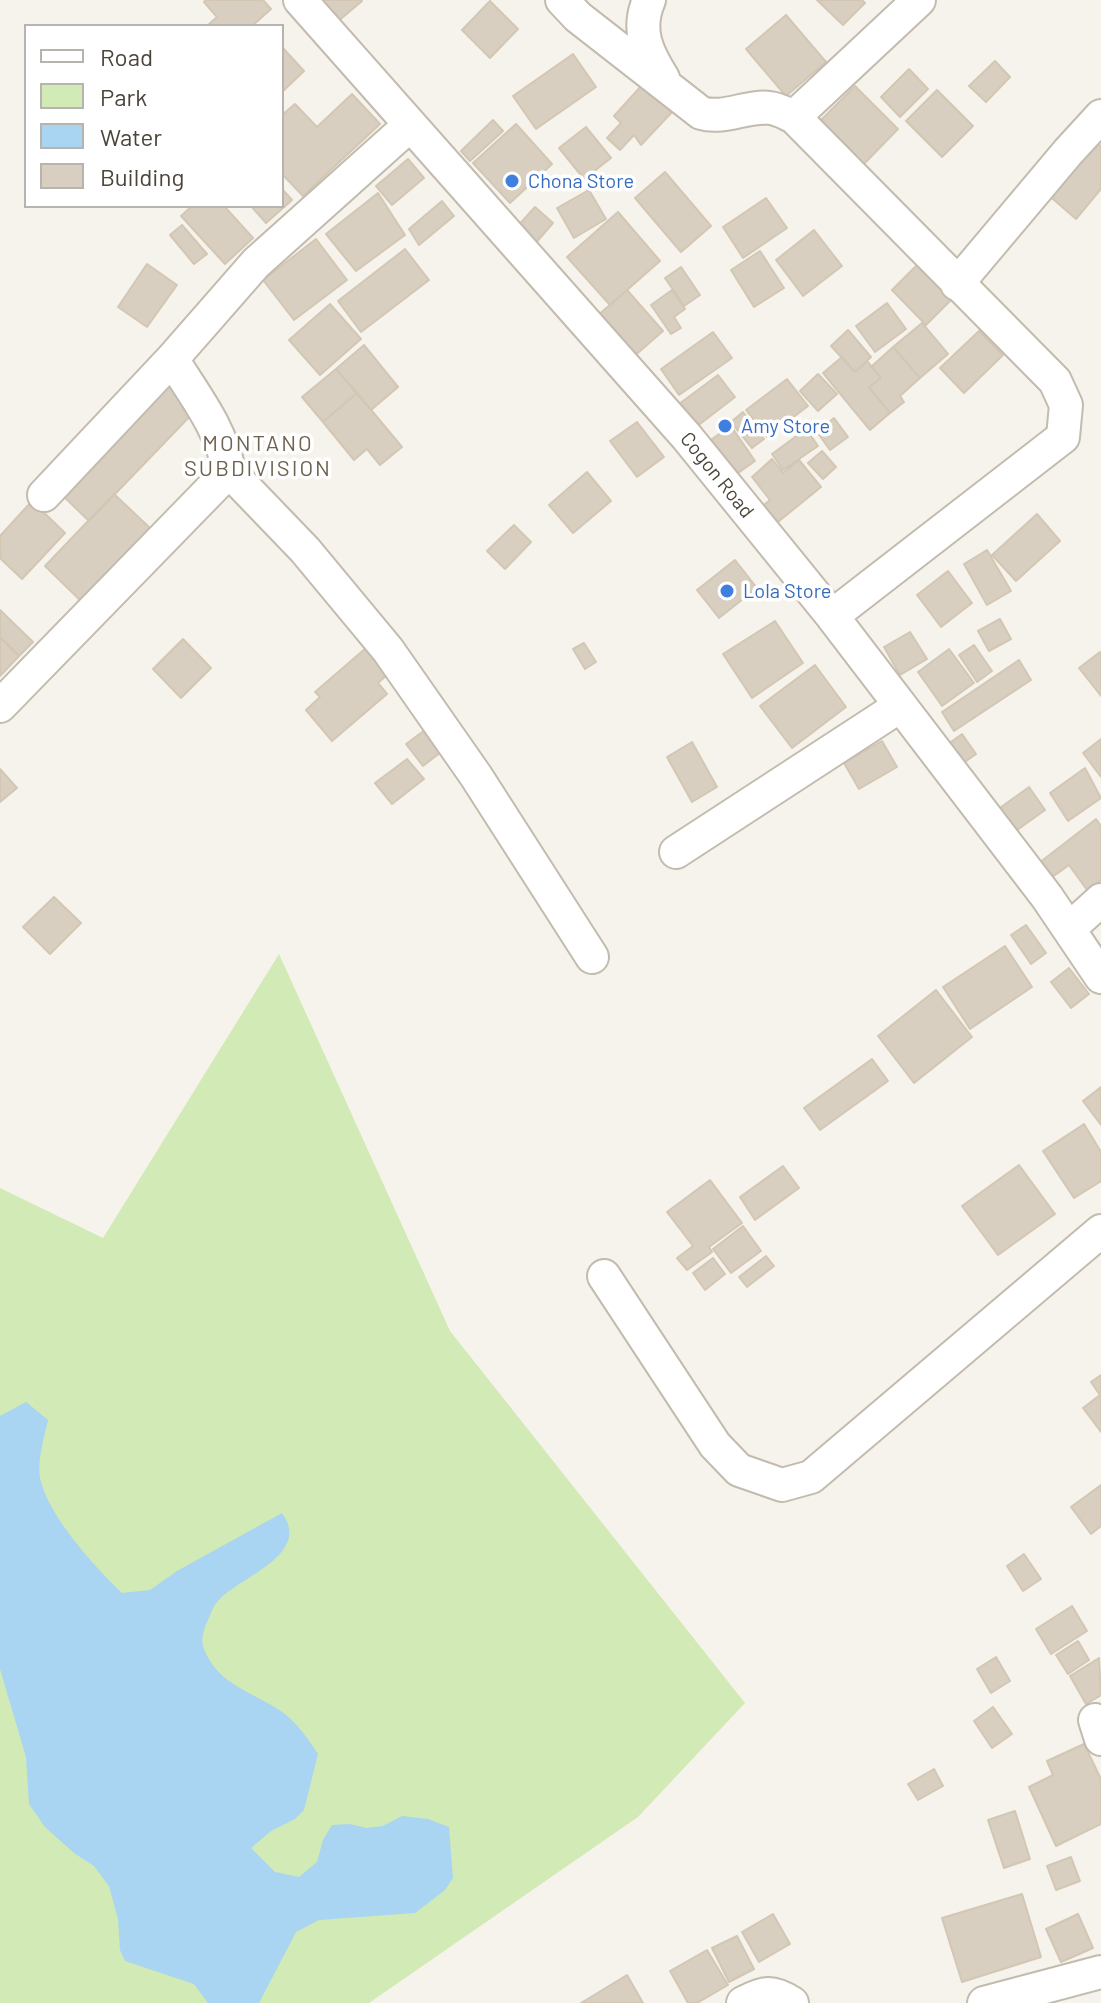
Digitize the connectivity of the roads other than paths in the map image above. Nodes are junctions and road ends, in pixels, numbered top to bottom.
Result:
1 (300, 0) edge
2 (562, 0) edge
3 (649, 0) edge
4 (919, 0) edge
5 (670, 90) junction
6 (1101, 116) edge
7 (794, 117) junction
8 (410, 125) junction
9 (957, 284) junction
10 (172, 359) junction
11 (229, 471) junction
12 (44, 495) dead end
13 (832, 616) junction
14 (0, 706) edge
15 (900, 706) junction
16 (676, 852) dead end
17 (1101, 900) edge
18 (1069, 929) junction
19 (592, 957) dead end
20 (1101, 977) edge
21 (1101, 1231) edge
22 (604, 1276) dead end
23 (1101, 1972) edge
24 (743, 2003) edge
25 (792, 2003) edge
26 (984, 2003) edge

1 - 8 street, Cogon Road
2 - 5 street
3 - 5 street
4 - 7 street
5 - 7 street
6 - 9 street
7 - 9 street
8 - 10 street
8 - 13 street, Cogon Road
9 - 13 street
10 - 11 street
10 - 12 street
11 - 14 street
11 - 19 street
13 - 15 street, Cogon Road
15 - 16 street
15 - 18 street, Cogon Road
17 - 18 street
18 - 20 street, Cogon Road
21 - 22 street
23 - 26 street
24 - 25 street

